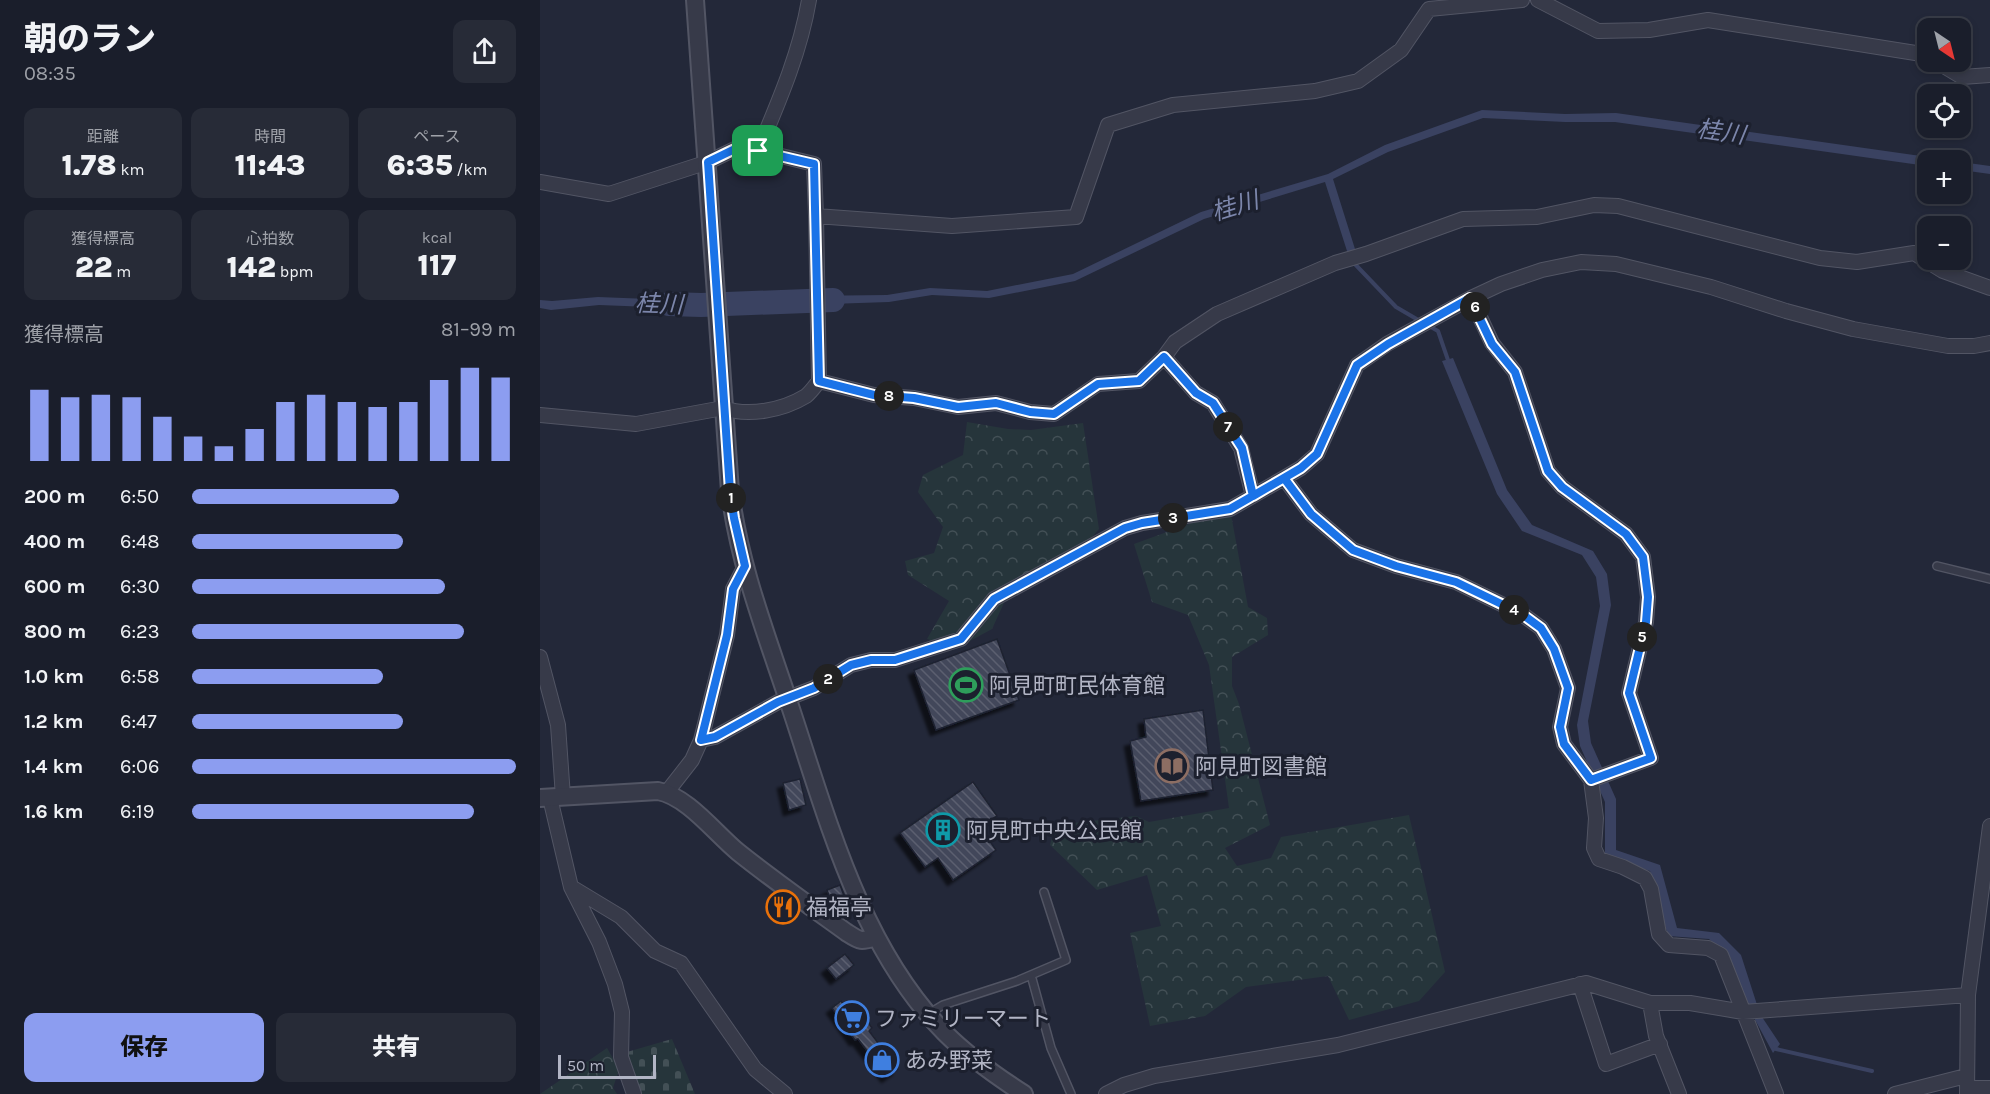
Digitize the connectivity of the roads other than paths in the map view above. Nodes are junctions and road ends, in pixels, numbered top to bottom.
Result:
1 (695, 0) edge
2 (809, 0) edge
3 (1522, 0) edge
4 (1538, 0) edge
5 (1428, 5) edge
6 (1917, 53) edge
7 (1954, 72) edge
8 (1990, 75) edge
9 (758, 151) junction
10 (708, 162) junction
11 (540, 182) edge
12 (816, 216) junction
13 (1990, 288) edge
14 (1470, 298) junction
15 (1990, 343) edge
16 (1164, 357) junction
17 (819, 381) junction
18 (723, 408) junction
19 (540, 415) edge
20 (1284, 478) junction
21 (1253, 496) junction
22 (745, 566) junction
23 (1937, 566) dead end
24 (1990, 579) edge
25 (540, 657) edge
26 (788, 698) junction
27 (701, 740) junction
28 (1591, 780) junction
29 (667, 792) junction
30 (551, 797) edge
31 (1990, 826) edge
32 (571, 887) junction
33 (1044, 892) dead end
34 (876, 937) junction
35 (1031, 975) junction
36 (1580, 984) junction
37 (1968, 995) junction
38 (1650, 1003) junction
39 (1743, 1012) junction
40 (928, 1014) junction
41 (1660, 1044) junction
42 (1967, 1086) edge
43 (1990, 1088) edge
44 (634, 1094) edge
45 (785, 1094) edge
46 (1024, 1094) edge
47 (1071, 1094) edge
48 (1106, 1094) edge
49 (1679, 1094) edge
50 (1775, 1094) edge
51 (1895, 1094) edge

1 - 10 street
2 - 9 street
3 - 5 street
4 - 6 street
5 - 12 street
7 - 8 street
9 - 10 street
9 - 12 street
10 - 11 street
10 - 18 street
12 - 17 street
13 - 16 street
14 - 15 street
14 - 20 street
14 - 28 street
16 - 17 street
16 - 21 street
17 - 18 street
18 - 19 street
18 - 22 street
20 - 21 street
20 - 28 street
21 - 26 street
22 - 26 street
22 - 27 street
23 - 24 lane
25 - 30 street
26 - 27 street
26 - 34 street
27 - 29 street
28 - 39 street
29 - 30 street
29 - 34 street
30 - 32 street
31 - 37 street
32 - 44 street
32 - 45 street
33 - 35 lane
34 - 40 street
35 - 40 lane
35 - 47 lane
36 - 38 street
36 - 41 street
36 - 48 street
37 - 39 street
37 - 42 street
38 - 39 street
38 - 41 street
39 - 50 street
40 - 46 street
41 - 49 street
42 - 43 street
42 - 51 street

